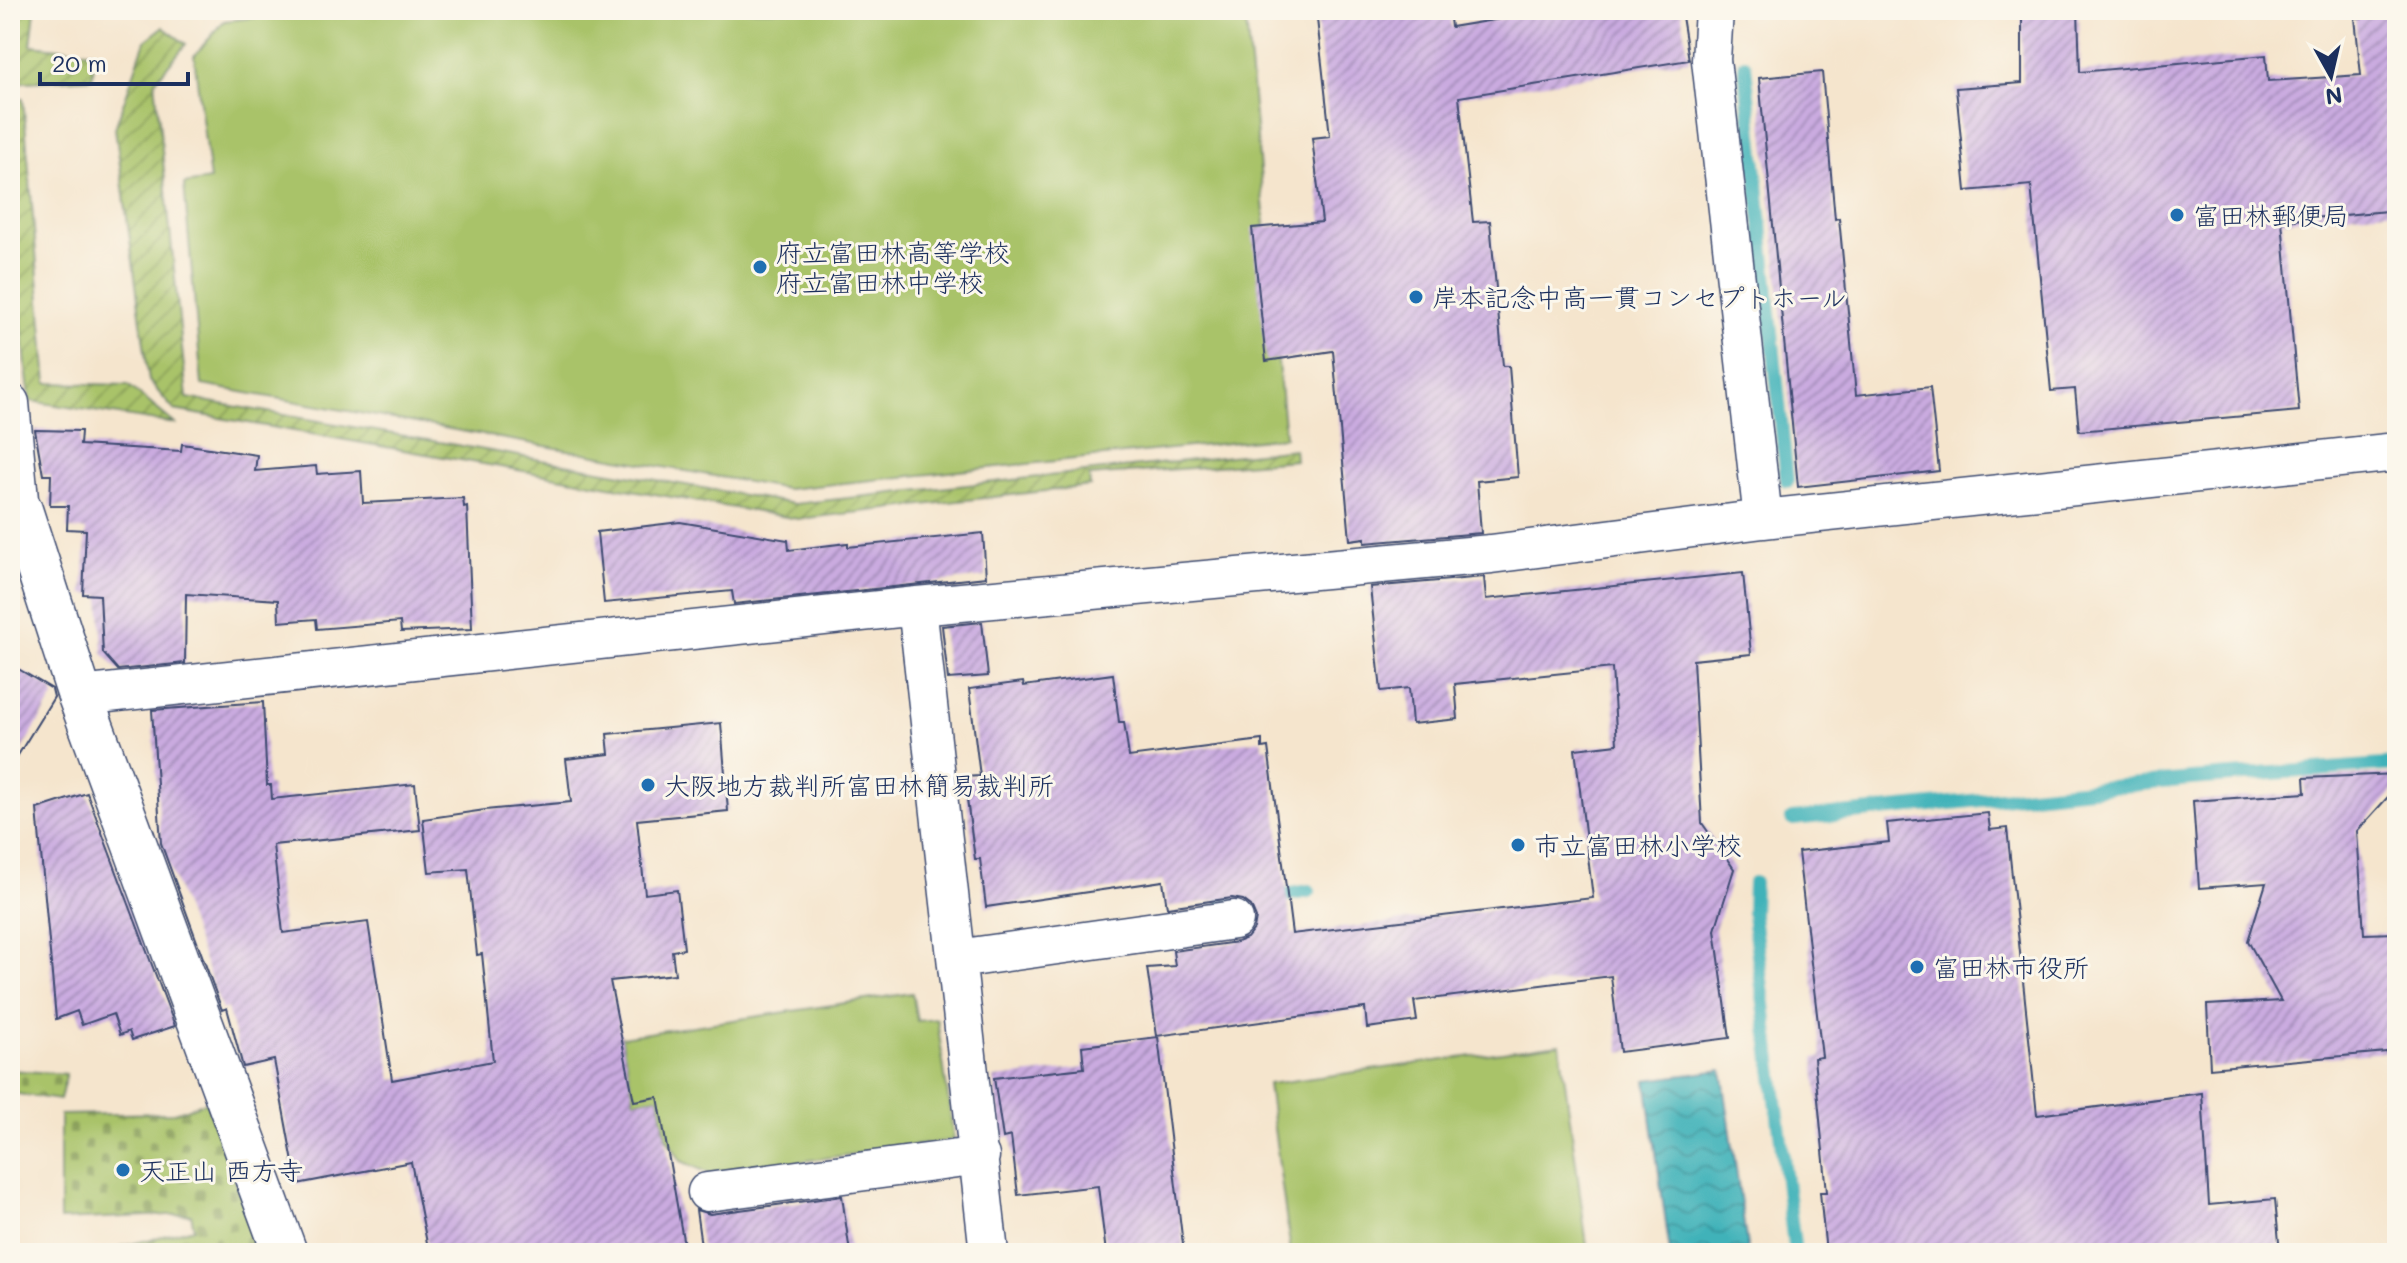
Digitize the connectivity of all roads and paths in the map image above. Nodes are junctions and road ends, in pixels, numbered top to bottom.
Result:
1 (1714, 10) edge
2 (10, 403) edge
3 (2397, 452) edge
4 (1763, 519) junction
5 (15, 520) edge
6 (917, 606) junction
7 (80, 696) junction
8 (1234, 920) dead end
9 (957, 959) junction
10 (980, 1156) junction
11 (707, 1192) dead end
12 (285, 1253) edge
13 (989, 1253) edge

1 - 4 street
2 - 5 street
3 - 4 street
4 - 6 street
5 - 7 street
6 - 7 street
6 - 9 street
7 - 12 street
8 - 9 street
9 - 10 street
10 - 11 street
10 - 13 street

